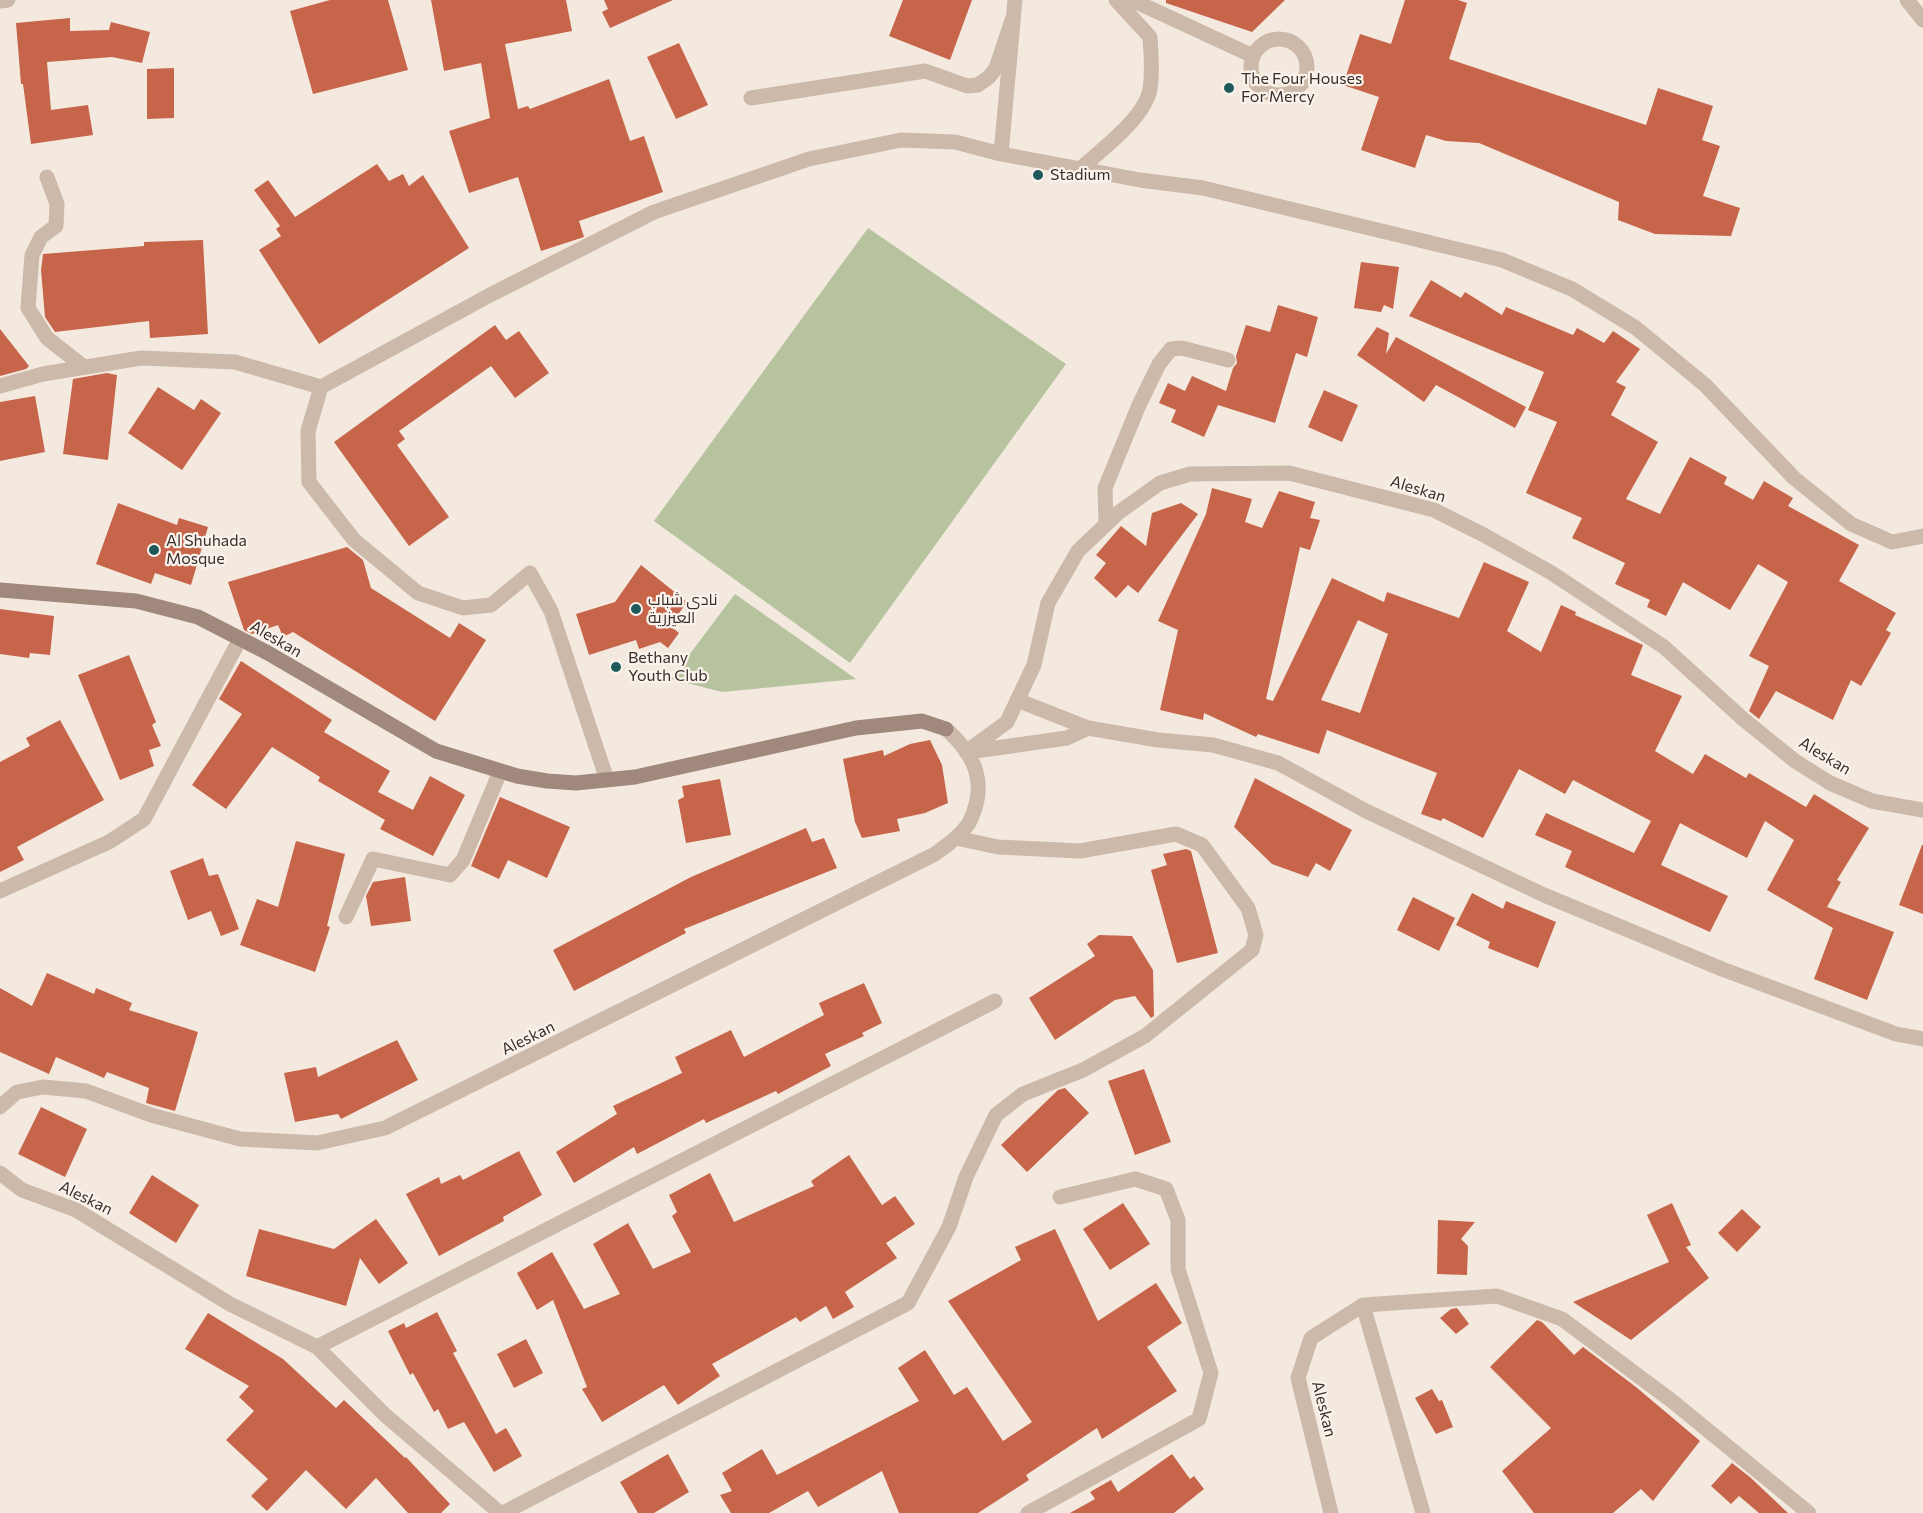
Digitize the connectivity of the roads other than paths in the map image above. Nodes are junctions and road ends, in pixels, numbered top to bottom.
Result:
1 (8, 0) edge
2 (1015, 0) edge
3 (1116, 0) edge
4 (1131, 0) edge
5 (1907, 0) edge
6 (0, 2) edge
7 (1012, 20) junction
8 (1923, 20) edge
9 (1253, 56) dead end
10 (751, 98) dead end
11 (1001, 154) junction
12 (1080, 169) junction
13 (48, 177) dead end
14 (1228, 360) dead end
15 (84, 367) junction
16 (0, 386) edge
17 (321, 387) junction
18 (1106, 524) junction
19 (1923, 536) edge
20 (0, 590) edge
21 (240, 639) junction
22 (1017, 700) junction
23 (1088, 728) junction
24 (966, 752) junction
25 (500, 772) junction
26 (607, 780) junction
27 (1923, 810) edge
28 (956, 838) junction
29 (0, 891) edge
30 (346, 917) dead end
31 (995, 1001) dead end
32 (1923, 1039) edge
33 (0, 1107) edge
34 (0, 1173) edge
35 (1060, 1197) dead end
36 (1363, 1305) junction
37 (317, 1347) junction
38 (501, 1513) edge
39 (1028, 1513) edge
40 (1331, 1513) edge
41 (1423, 1513) edge
42 (1809, 1513) edge

1 - 6 street
2 - 7 street
3 - 12 street
4 - 9 street
5 - 8 street
7 - 10 street
7 - 11 street
11 - 12 street
11 - 17 street
12 - 19 street
13 - 15 street
14 - 18 street
15 - 16 street
15 - 17 street
17 - 26 street
18 - 22 street, Aleskan
18 - 27 street, Aleskan
20 - 21 street, Aleskan
21 - 25 street, Aleskan
21 - 29 street
22 - 23 street
22 - 24 street, Aleskan
23 - 24 street
23 - 32 street
24 - 26 street, Aleskan
24 - 28 street, Aleskan
25 - 26 street, Aleskan
25 - 30 street
28 - 33 street, Aleskan
28 - 38 street
31 - 37 street
34 - 37 street, Aleskan
35 - 39 street
36 - 40 street, Aleskan
36 - 41 street
36 - 42 street
37 - 38 street, Aleskan

